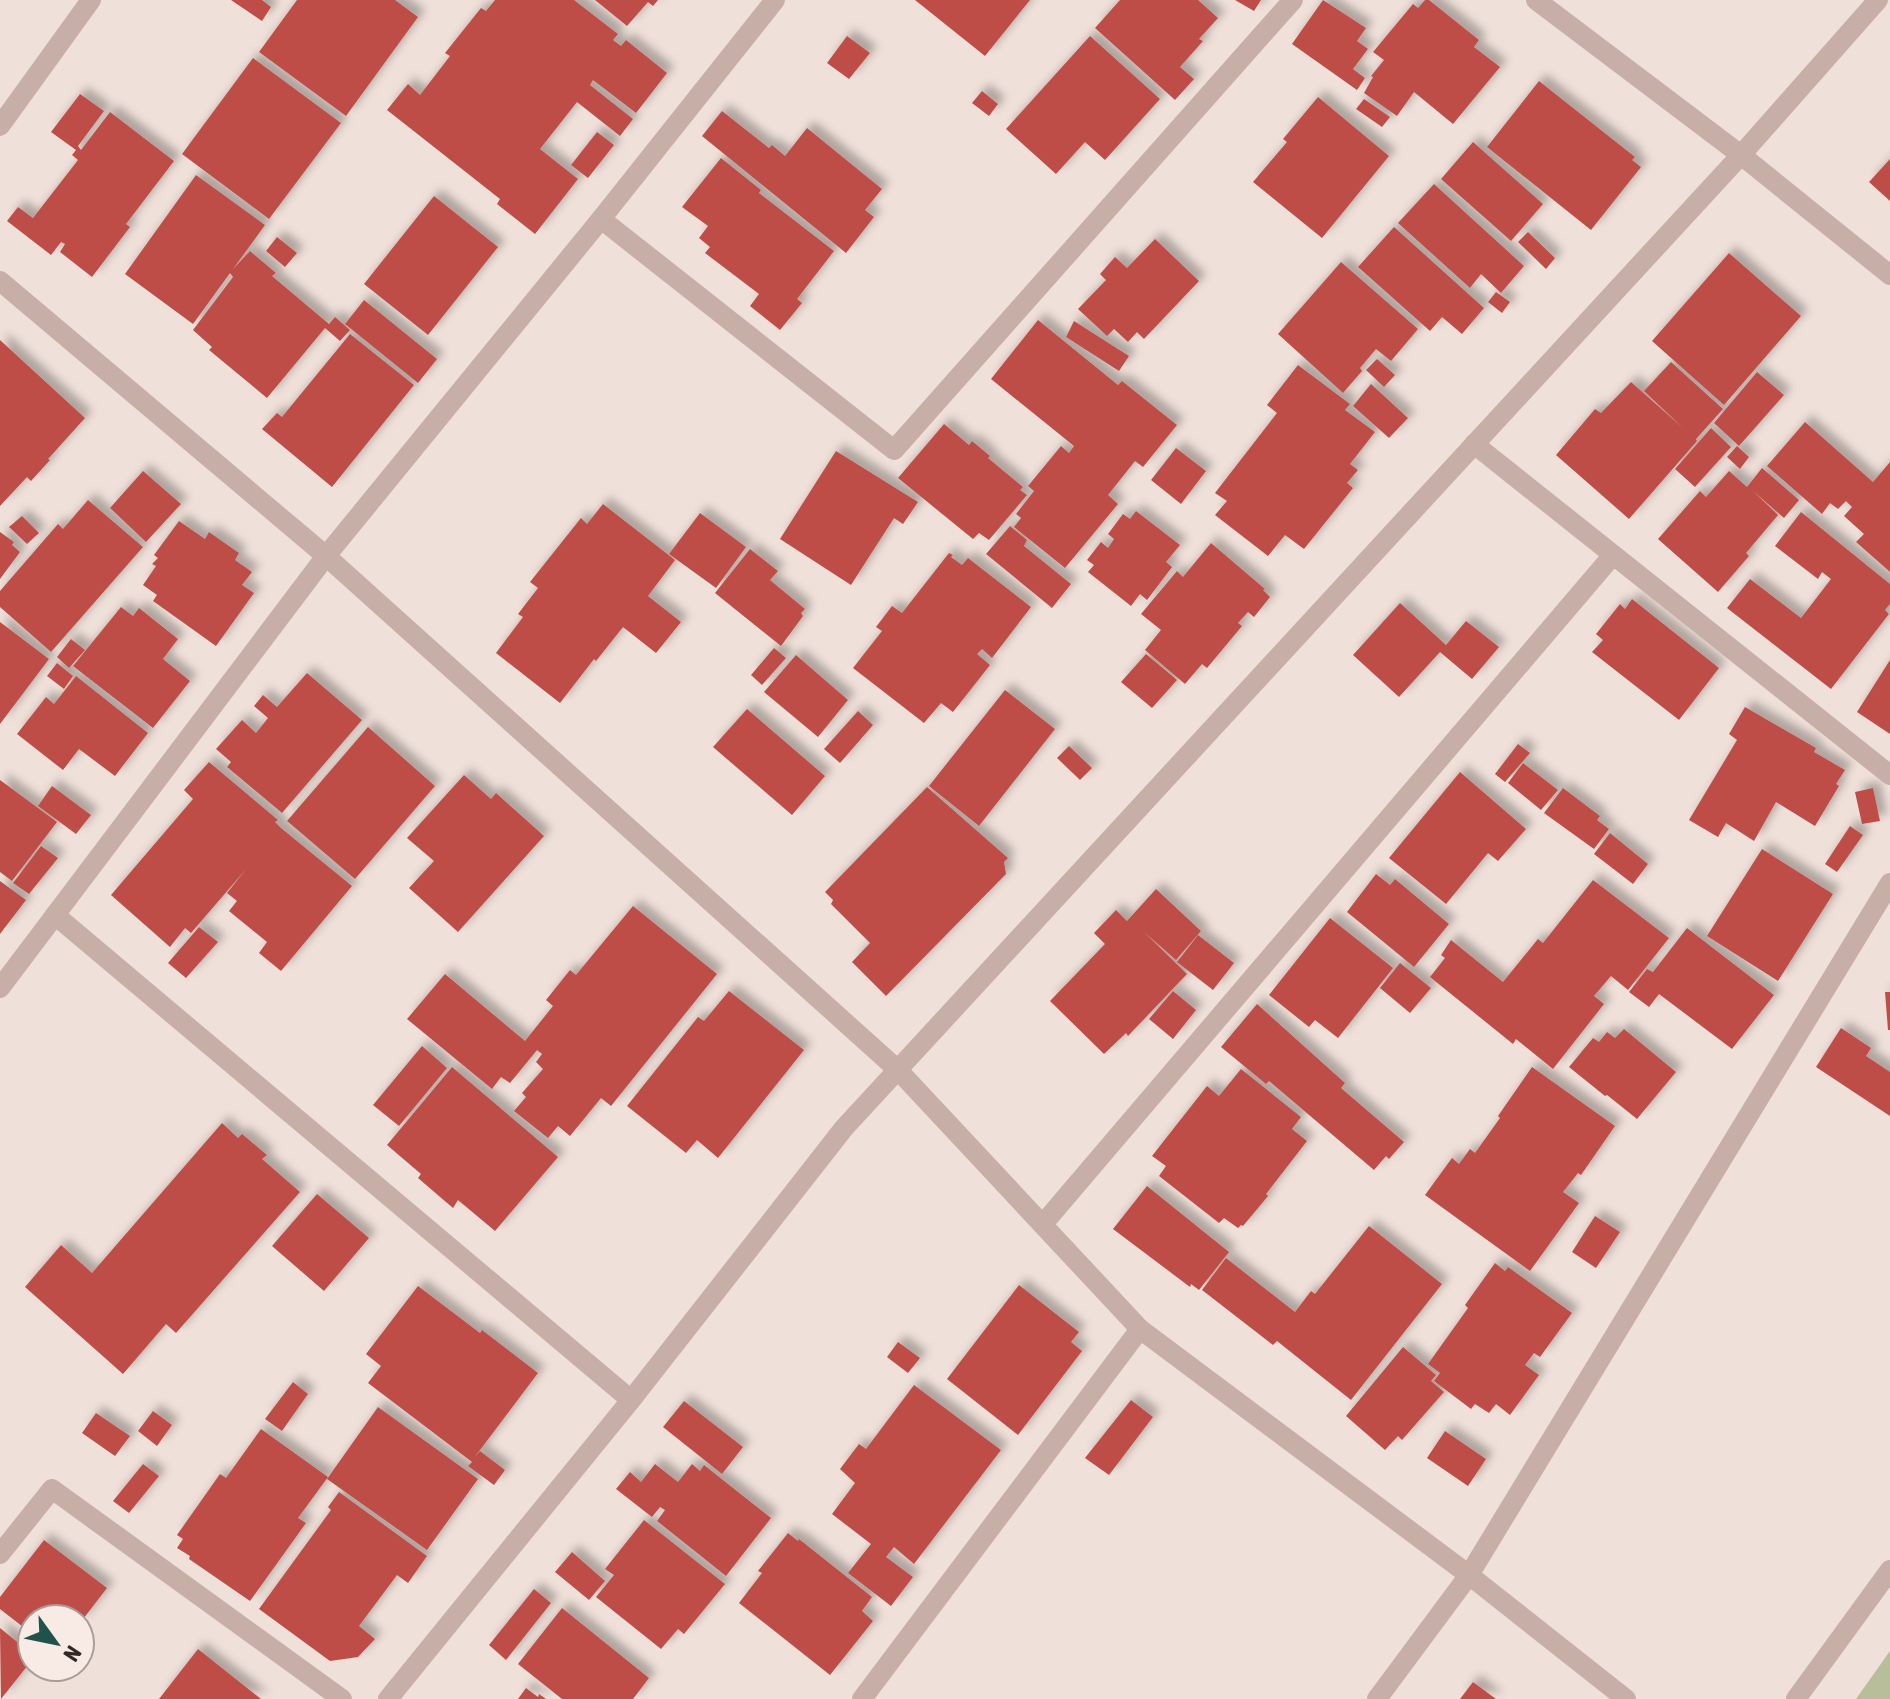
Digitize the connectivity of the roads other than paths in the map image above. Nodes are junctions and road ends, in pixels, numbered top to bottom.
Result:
1 (91, 0) edge
2 (775, 0) edge
3 (1293, 0) edge
4 (1536, 0) edge
5 (1878, 0) edge
6 (0, 126) edge
7 (1741, 155) junction
8 (601, 219) junction
9 (1890, 275) edge
10 (0, 281) edge
11 (1474, 444) junction
12 (1613, 555) junction
13 (326, 556) junction
14 (1890, 775) edge
15 (1890, 883) edge
16 (55, 915) junction
17 (0, 988) edge
18 (898, 1070) junction
19 (1043, 1224) junction
20 (1140, 1329) junction
21 (631, 1400) junction
22 (0, 1554) edge
23 (1890, 1570) edge
24 (1469, 1575) junction
25 (342, 1699) edge
26 (388, 1699) edge
27 (862, 1699) edge
28 (1377, 1699) edge
29 (1626, 1699) edge
30 (1796, 1699) edge

1 - 6 street
2 - 8 street
3 - 8 street
4 - 7 street
5 - 7 street
7 - 9 street
7 - 11 street
8 - 13 street
10 - 13 street
11 - 12 street
11 - 18 street
12 - 14 street
12 - 19 street
13 - 16 street
13 - 18 street
15 - 24 street
16 - 17 street
16 - 21 street
18 - 19 street
18 - 21 street
19 - 20 street
20 - 24 street
20 - 27 street
21 - 26 street
22 - 25 street
23 - 30 street
24 - 28 street
24 - 29 street

